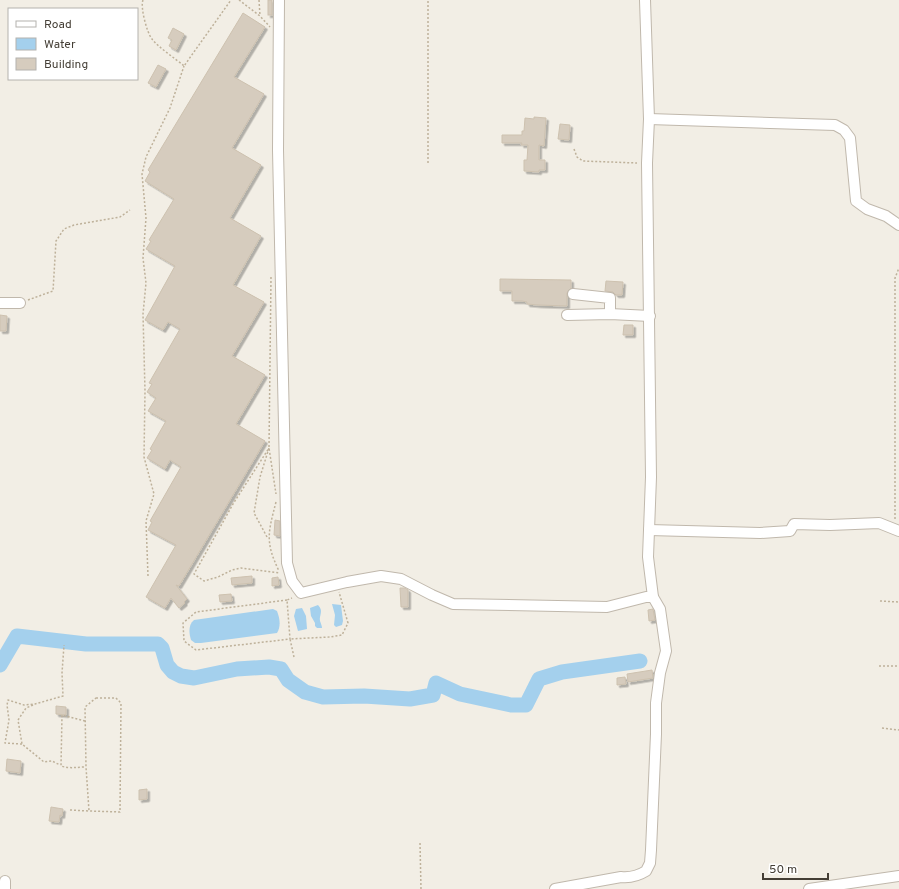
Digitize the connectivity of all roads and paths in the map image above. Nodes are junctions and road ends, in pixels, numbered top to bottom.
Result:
1 (143, 0) edge
2 (231, 0) edge
3 (239, 0) edge
4 (259, 0) edge
5 (279, 0) edge
6 (428, 0) edge
7 (645, 0) edge
8 (260, 16) junction
9 (270, 27) dead end
10 (184, 66) junction
11 (649, 119) junction
12 (574, 149) dead end
13 (428, 163) dead end
14 (647, 163) junction
15 (130, 210) dead end
16 (899, 225) edge
17 (899, 268) edge
18 (271, 274) dead end
19 (573, 294) dead end
20 (0, 303) edge
21 (20, 303) joint
22 (610, 314) junction
23 (567, 315) dead end
24 (650, 316) junction
25 (269, 448) junction
26 (898, 527) edge
27 (649, 530) junction
28 (268, 538) junction
29 (285, 574) junction
30 (148, 576) dead end
31 (337, 584) junction
32 (301, 593) junction
33 (653, 597) junction
34 (288, 600) junction
35 (880, 601) dead end
36 (899, 602) edge
37 (290, 639) junction
38 (64, 645) dead end
39 (294, 658) dead end
40 (879, 666) dead end
41 (899, 666) edge
42 (35, 704) junction
43 (85, 721) junction
44 (882, 728) dead end
45 (899, 730) edge
46 (22, 744) junction
47 (61, 766) junction
48 (86, 767) junction
49 (70, 810) dead end
50 (89, 811) junction
51 (420, 843) dead end
52 (899, 876) edge
53 (421, 889) edge
54 (555, 889) edge
55 (809, 889) edge

1 - 10 path
2 - 10 path
3 - 8 path
4 - 8 path
5 - 29 street
6 - 13 path
7 - 11 street
8 - 9 path
10 - 30 path
11 - 14 street
11 - 16 street
12 - 14 path
14 - 24 street
15 - 21 path
17 - 26 path
18 - 25 path
19 - 22 street
20 - 21 street
22 - 23 street
22 - 24 street
24 - 27 street
25 - 28 path
25 - 28 path
25 - 29 path
26 - 27 street
27 - 33 street
28 - 29 path
29 - 32 street
31 - 32 street
31 - 33 street
31 - 37 path
32 - 34 path
33 - 54 street
34 - 37 path
34 - 37 path
35 - 36 path
37 - 39 path
38 - 42 path
40 - 41 path
42 - 46 path
42 - 46 path
43 - 47 path
43 - 48 path
43 - 50 path
44 - 45 path
46 - 47 path
47 - 48 path
48 - 50 path
49 - 50 path
51 - 53 path
52 - 55 street

